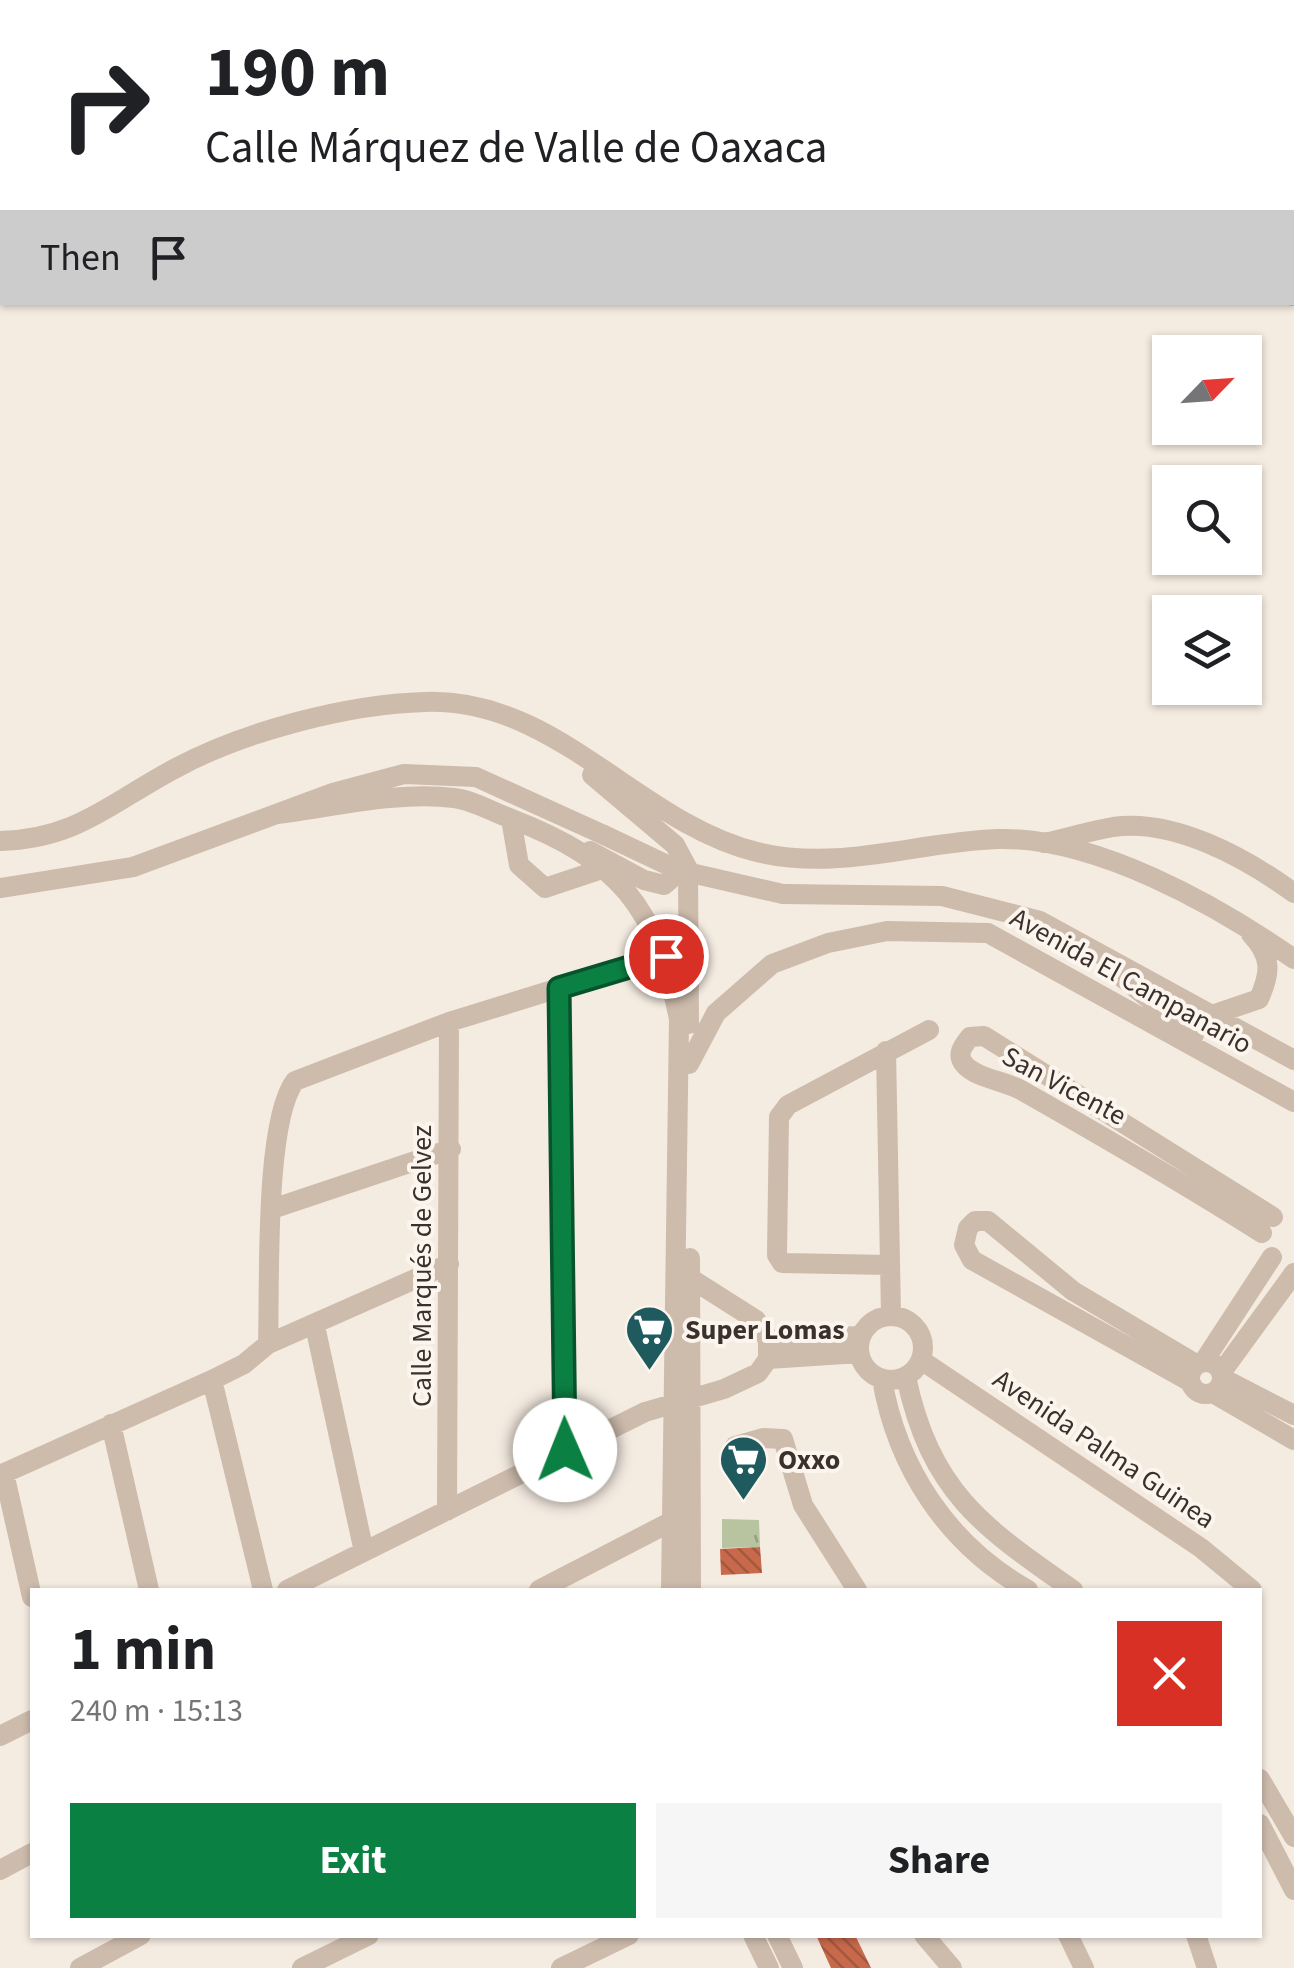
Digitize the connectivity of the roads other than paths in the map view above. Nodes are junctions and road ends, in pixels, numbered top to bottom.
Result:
1 (514, 718) junction
2 (277, 814) junction
3 (511, 819) junction
4 (556, 836) junction
5 (0, 841) edge
6 (1042, 844) junction
7 (675, 845) junction
8 (602, 869) junction
9 (0, 888) edge
10 (1294, 893) edge
11 (1235, 917) junction
12 (1079, 942) junction
13 (666, 956) junction
14 (1294, 959) edge
15 (559, 988) junction
16 (1212, 1015) junction
17 (448, 1022) junction
18 (929, 1030) dead end
19 (886, 1051) junction
20 (1294, 1060) edge
21 (689, 1064) junction
22 (1238, 1071) junction
23 (1294, 1102) edge
24 (451, 1149) junction
25 (1176, 1167) junction
26 (272, 1209) junction
27 (1276, 1222) edge
28 (1272, 1256) junction
29 (449, 1264) junction
30 (890, 1265) junction
31 (1294, 1272) edge
32 (690, 1278) junction
33 (890, 1316) junction
34 (315, 1326) junction
35 (268, 1344) junction
36 (860, 1344) junction
37 (768, 1350) junction
38 (921, 1360) junction
39 (1208, 1375) junction
40 (906, 1377) junction
41 (882, 1379) junction
42 (212, 1380) junction
43 (682, 1402) junction
44 (1294, 1415) edge
45 (111, 1424) junction
46 (1294, 1440) edge
47 (734, 1446) dead end
48 (565, 1450) junction
49 (2, 1474) edge
50 (447, 1510) junction
51 (682, 1516) junction
52 (364, 1552) junction
53 (1035, 1565) junction
54 (149, 1588) edge
55 (263, 1588) edge
56 (291, 1588) edge
57 (543, 1588) edge
58 (671, 1588) edge
59 (691, 1588) edge
60 (856, 1588) edge
61 (1022, 1588) edge
62 (1024, 1588) edge
63 (1070, 1588) edge
64 (1250, 1588) edge
65 (30, 1590) edge
66 (30, 1721) edge
67 (0, 1736) edge
68 (1262, 1782) edge
69 (1262, 1828) edge
70 (1294, 1837) edge
71 (30, 1854) edge
72 (0, 1870) edge
73 (1294, 1890) edge
74 (135, 1938) edge
75 (363, 1938) edge
76 (623, 1938) edge
77 (755, 1938) edge
78 (779, 1938) edge
79 (927, 1938) edge
80 (1069, 1938) edge
81 (1197, 1938) edge
82 (80, 1968) edge
83 (302, 1968) edge
84 (562, 1968) edge
85 (770, 1968) edge
86 (794, 1968) edge
87 (952, 1968) edge
88 (1084, 1968) edge
89 (1207, 1968) edge

1 - 5 street
1 - 6 street
1 - 7 street
2 - 3 street
2 - 9 street
2 - 12 street, bridge
3 - 4 street
3 - 8 street
4 - 7 street
4 - 8 street
6 - 10 street
6 - 11 street
7 - 21 street
8 - 13 street
11 - 14 street
11 - 16 street
12 - 16 street
12 - 22 street
13 - 15 street
13 - 43 street
15 - 17 street
15 - 48 street
16 - 20 street
17 - 24 street, Calle Marqués de Gelvez
17 - 26 street
18 - 19 street
19 - 30 street
19 - 30 street
21 - 22 street, Avenida El Campanario
21 - 32 street
22 - 23 street, Avenida El Campanario
24 - 26 street
24 - 29 street, Calle Marqués de Gelvez
25 - 25 street, San Vicente
25 - 27 street, San Vicente
26 - 35 street
27 - 28 street
28 - 31 street
28 - 39 street
29 - 34 street
29 - 50 street, Calle Marqués de Gelvez
30 - 33 street
31 - 39 street
32 - 37 street
32 - 43 street
33 - 36 street
33 - 38 street
34 - 35 street
34 - 52 street
35 - 42 street
36 - 37 street
36 - 41 street
37 - 43 street
38 - 40 street
38 - 64 street, Avenida Palma Guinea
39 - 39 street
39 - 44 street
39 - 46 street
40 - 41 street
40 - 53 street
41 - 61 street
42 - 45 street
42 - 55 street
43 - 48 street
43 - 51 street
45 - 49 street
45 - 54 street
47 - 60 street
48 - 50 street
49 - 65 street
50 - 52 street
51 - 57 street
51 - 58 street
51 - 59 street
52 - 56 street
53 - 62 street
53 - 63 street
66 - 67 street
68 - 70 street
69 - 73 street
71 - 72 street
74 - 82 street
75 - 83 street
76 - 84 street
77 - 85 street
78 - 86 street
79 - 87 street
80 - 88 street
81 - 89 street

